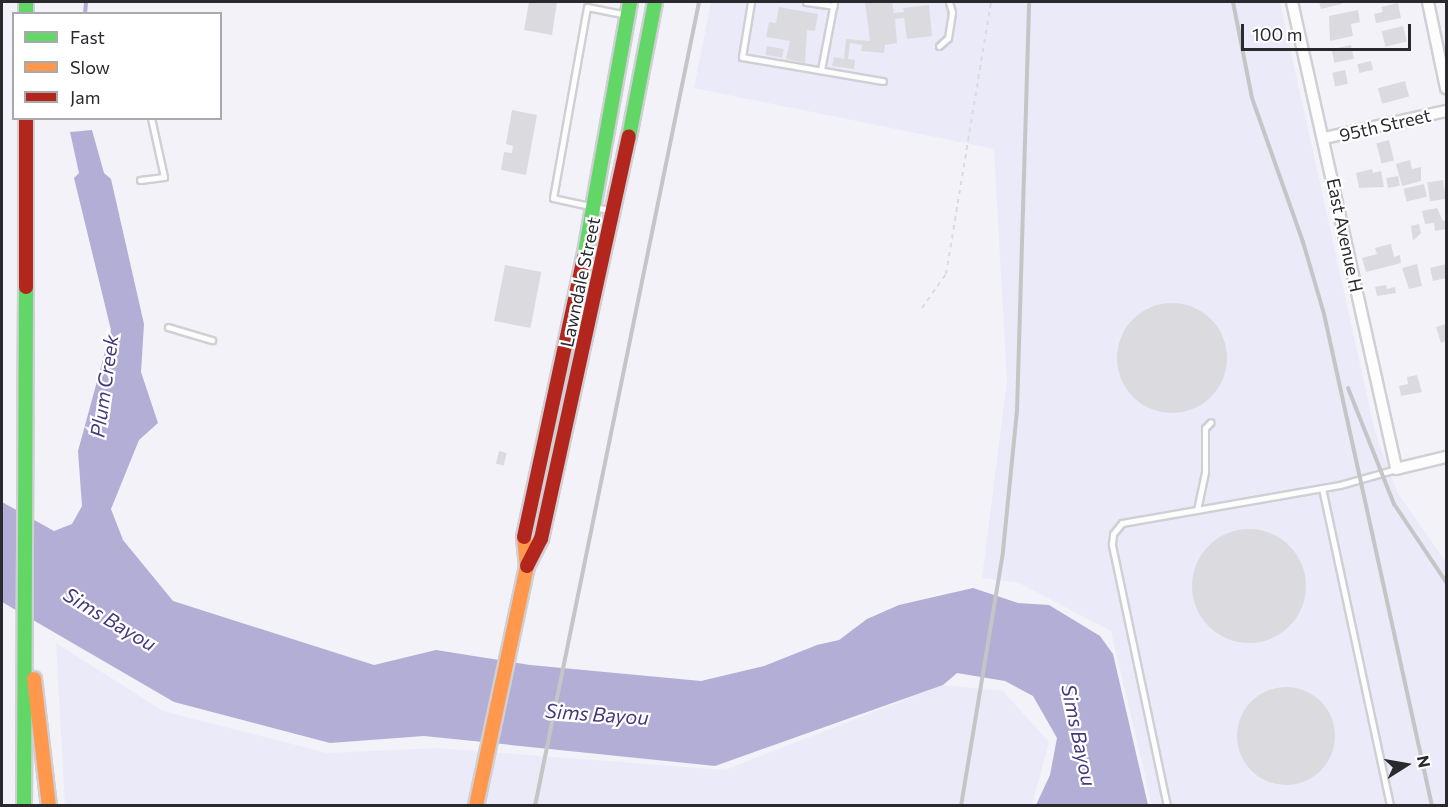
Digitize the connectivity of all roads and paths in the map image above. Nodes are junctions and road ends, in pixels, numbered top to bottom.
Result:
1 (655, 2) edge
2 (751, 2) edge
3 (806, 2) edge
4 (949, 2) edge
5 (991, 2) edge
6 (1292, 2) edge
7 (1428, 2) edge
8 (834, 4) edge
9 (629, 8) edge
10 (939, 46) dead end
11 (821, 70) junction
12 (883, 81) dead end
13 (1446, 88) edge
14 (1446, 111) edge
15 (26, 120) edge
16 (151, 120) edge
17 (1324, 138) junction
18 (140, 180) dead end
19 (595, 207) junction
20 (614, 212) junction
21 (922, 308) dead end
22 (168, 327) dead end
23 (212, 340) dead end
24 (1211, 422) dead end
25 (1446, 457) edge
26 (1396, 469) junction
27 (1322, 488) junction
28 (1197, 510) junction
29 (526, 566) junction
30 (27, 632) junction
31 (24, 806) edge
32 (49, 806) edge
33 (476, 806) edge
34 (1167, 806) edge
35 (1390, 806) edge

1 - 20 main road, Lawndale Street
2 - 11 lane
3 - 8 lane
4 - 10 lane
5 - 21 path
6 - 17 street, East Avenue H
7 - 13 street
8 - 11 lane
9 - 19 main road, Lawndale Street
9 - 19 lane
11 - 12 lane
14 - 17 street, 95th Street
15 - 30 main road
16 - 18 lane
17 - 26 street, East Avenue H
19 - 20 lane
19 - 29 main road, Lawndale Street
20 - 29 main road, Lawndale Street
22 - 23 lane
24 - 28 lane
25 - 26 street
26 - 27 lane
27 - 28 lane
27 - 35 lane
28 - 34 lane
29 - 33 main road, Lawndale Street
30 - 31 main road
30 - 32 main road

